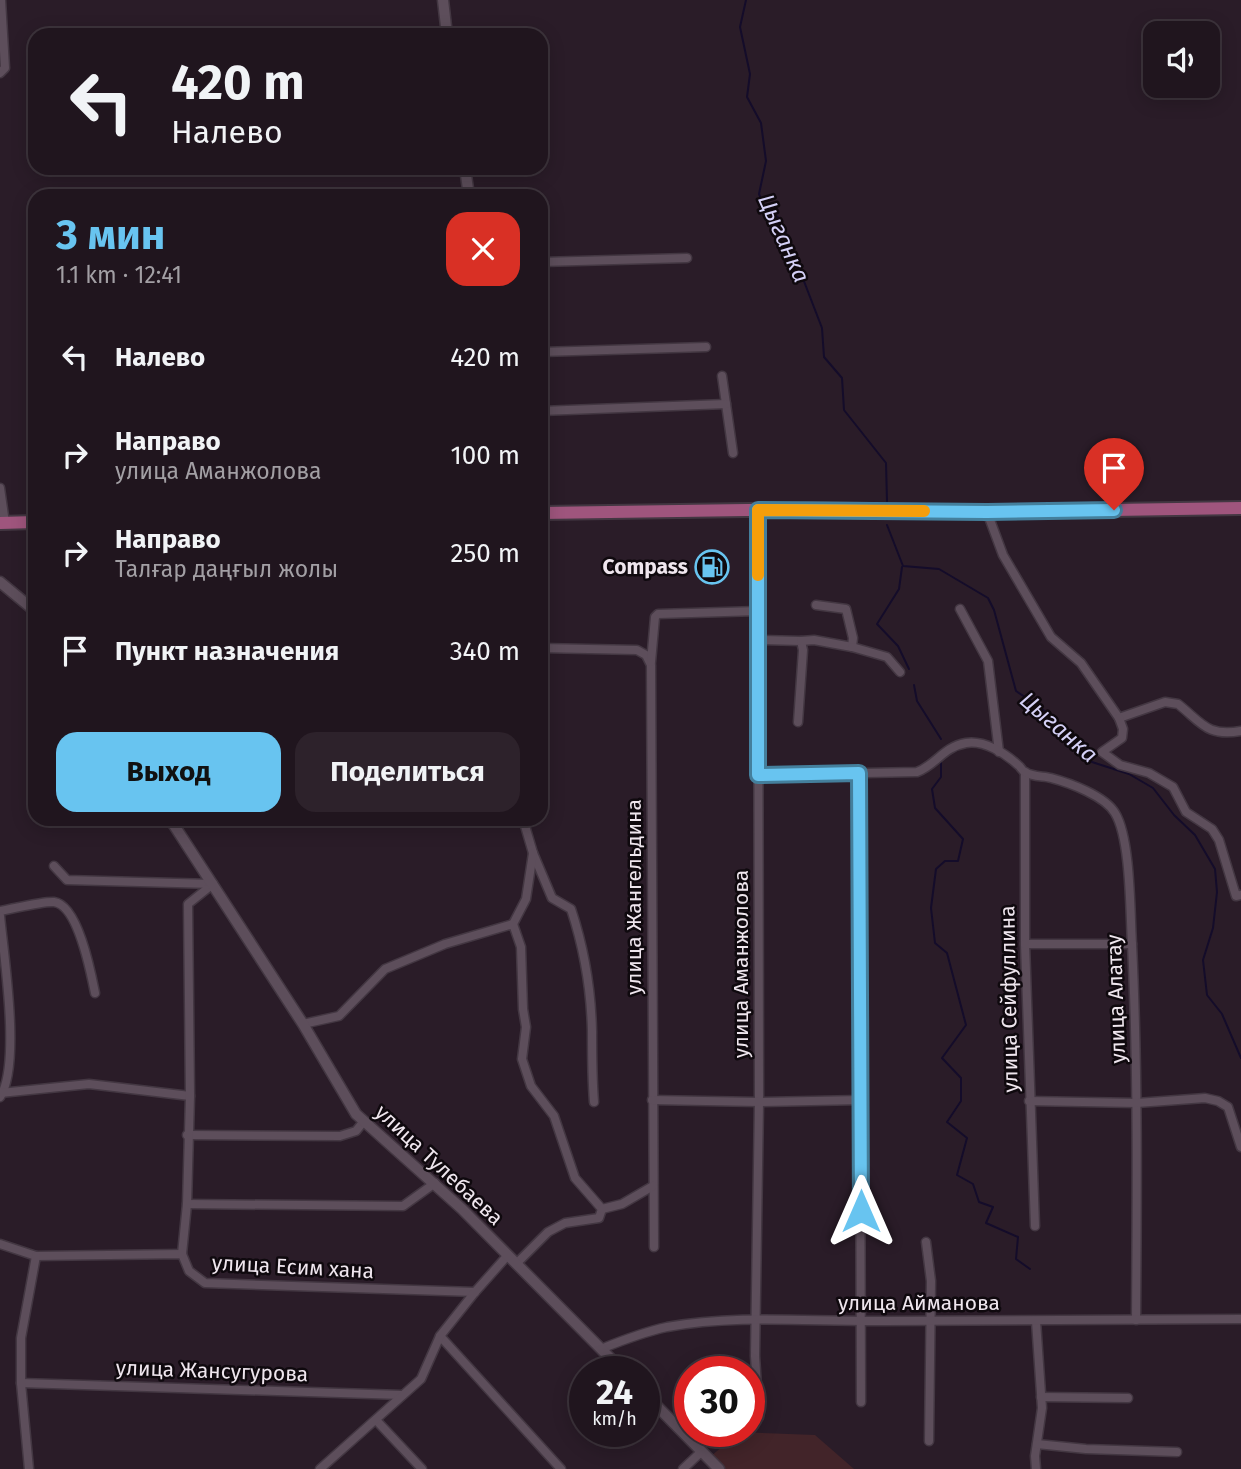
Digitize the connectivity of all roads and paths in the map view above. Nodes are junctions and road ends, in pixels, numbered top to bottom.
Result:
1 (1, 0) edge
2 (443, 0) edge
3 (446, 28) edge
4 (0, 73) edge
5 (687, 258) dead end
6 (548, 262) edge
7 (706, 347) dead end
8 (548, 352) edge
9 (722, 376) dead end
10 (726, 404) junction
11 (548, 411) edge
12 (733, 453) dead end
13 (0, 488) edge
14 (1241, 508) edge
15 (758, 510) junction
16 (987, 512) junction
17 (548, 513) edge
18 (28, 522) edge
19 (2, 523) edge
20 (0, 582) edge
21 (28, 605) edge
22 (816, 605) dead end
23 (960, 609) dead end
24 (758, 611) junction
25 (758, 640) junction
26 (801, 641) junction
27 (852, 647) junction
28 (548, 648) edge
29 (651, 665) junction
30 (900, 671) dead end
31 (1119, 718) junction
32 (798, 722) dead end
33 (1241, 731) edge
34 (999, 752) junction
35 (1025, 772) junction
36 (859, 773) junction
37 (758, 775) junction
38 (175, 826) edge
39 (525, 826) edge
40 (533, 853) junction
41 (54, 866) dead end
42 (213, 884) junction
43 (1241, 895) edge
44 (0, 911) edge
45 (0, 916) edge
46 (513, 924) junction
47 (1025, 944) junction
48 (1132, 944) junction
49 (96, 993) dead end
50 (303, 1024) junction
51 (1, 1094) edge
52 (190, 1096) junction
53 (652, 1100) junction
54 (861, 1100) junction
55 (1029, 1101) junction
56 (594, 1102) dead end
57 (759, 1102) junction
58 (1137, 1103) junction
59 (364, 1121) junction
60 (187, 1135) junction
61 (1241, 1147) edge
62 (435, 1183) junction
63 (653, 1186) junction
64 (187, 1204) junction
65 (602, 1209) junction
66 (1035, 1226) dead end
67 (926, 1242) dead end
68 (0, 1244) edge
69 (654, 1247) dead end
70 (182, 1254) junction
71 (36, 1255) junction
72 (508, 1255) junction
73 (516, 1264) junction
74 (475, 1292) junction
75 (1241, 1319) edge
76 (756, 1320) junction
77 (1136, 1320) junction
78 (862, 1321) junction
79 (929, 1321) junction
80 (1036, 1321) junction
81 (440, 1336) junction
82 (601, 1349) junction
83 (608, 1356) edge
84 (755, 1356) edge
85 (21, 1383) junction
86 (402, 1395) junction
87 (1041, 1397) junction
88 (1128, 1398) dead end
89 (861, 1402) dead end
90 (660, 1410) edge
91 (376, 1420) junction
92 (929, 1441) dead end
93 (1037, 1444) junction
94 (701, 1452) junction
95 (1177, 1452) dead end
96 (29, 1469) edge
97 (320, 1469) edge
98 (422, 1469) edge
99 (561, 1469) edge
100 (683, 1469) edge
101 (719, 1469) edge
102 (1036, 1469) edge

1 - 4 street
2 - 3 street
5 - 6 street
7 - 8 street
9 - 10 street
10 - 11 street
10 - 12 street
13 - 19 street
14 - 16 main road
15 - 16 main road
15 - 17 main road
15 - 24 street, улица Аманжолова
16 - 31 street
18 - 19 main road
20 - 21 street
22 - 27 street
23 - 34 street
24 - 25 street, улица Аманжолова
24 - 29 street, улица Жангельдина
25 - 26 street
25 - 37 street, улица Аманжолова
26 - 27 street
26 - 32 street
27 - 30 street
28 - 29 street
29 - 53 street, улица Жангельдина
31 - 33 street
31 - 43 street
34 - 35 street, улица Алатау
34 - 36 street
35 - 47 street, улица Сейфуллина
35 - 48 street, улица Алатау
36 - 37 street
36 - 54 street
37 - 57 street, улица Аманжолова
38 - 42 street, улица Тулебаева
39 - 40 street
40 - 46 street
40 - 56 street
41 - 42 street
42 - 50 street, улица Тулебаева
42 - 52 street
44 - 49 street
45 - 51 street
46 - 50 street
46 - 65 street
47 - 48 street
47 - 55 street, улица Сейфуллина
48 - 58 street, улица Алатау
50 - 59 street, улица Тулебаева
51 - 52 street
52 - 60 street
53 - 57 street
53 - 63 street, улица Жангельдина
54 - 57 street
54 - 78 street
55 - 58 street
55 - 66 street, улица Сейфуллина
57 - 76 street, улица Аманжолова
58 - 61 street
58 - 77 street, улица Алатау
59 - 60 street
59 - 62 street, улица Тулебаева
60 - 64 street
62 - 64 street
62 - 72 street, улица Тулебаева
63 - 65 street
63 - 69 street, улица Жангельдина
64 - 70 street
65 - 73 street
67 - 79 street
68 - 71 street, улица Есим хана
70 - 71 street, улица Есим хана
70 - 74 street, улица Есим хана
71 - 85 street
72 - 73 street, улица Тулебаева
72 - 74 street
73 - 82 street, улица Тулебаева
74 - 81 street
75 - 77 street, улица Айманова
76 - 78 street, улица Айманова
76 - 82 street, улица Айманова
76 - 84 street, улица Аманжолова
77 - 80 street, улица Айманова
78 - 79 street, улица Айманова
78 - 89 street
79 - 80 street, улица Айманова
79 - 92 street
80 - 87 street
81 - 86 street
81 - 99 street
82 - 83 street, улица Тулебаева
85 - 86 street, улица Жансугурова
85 - 96 street
86 - 91 street
87 - 88 street
87 - 93 street
90 - 94 street
91 - 97 street
91 - 98 street
93 - 95 street
93 - 102 street
94 - 100 street
94 - 101 street

